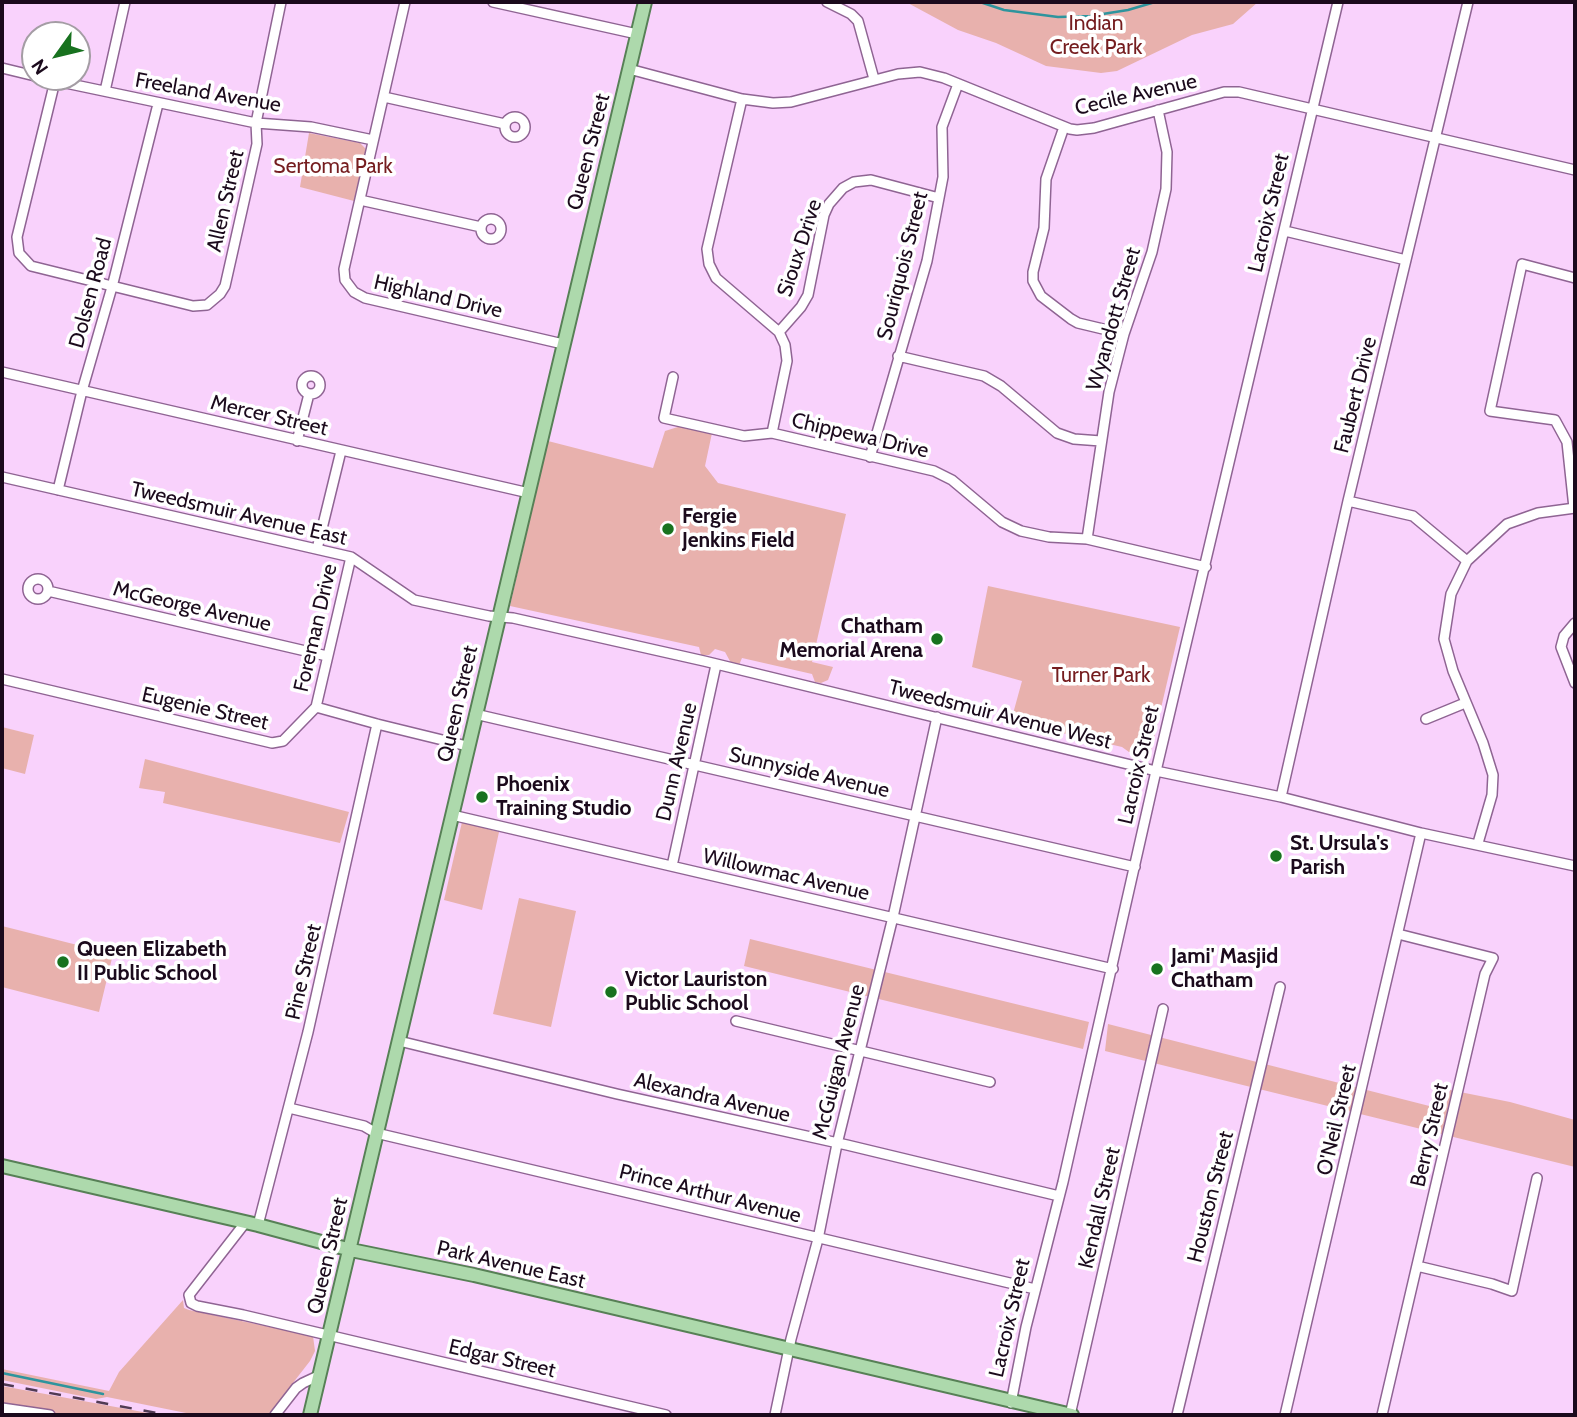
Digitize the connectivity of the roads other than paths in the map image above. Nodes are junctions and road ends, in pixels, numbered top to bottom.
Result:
1 (125, 2) edge
2 (281, 2) edge
3 (405, 2) edge
4 (493, 2) edge
5 (645, 2) edge
6 (827, 2) edge
7 (1338, 2) edge
8 (1468, 2) edge
9 (637, 34) junction
10 (2, 68) edge
11 (629, 69) junction
12 (21, 73) edge
13 (874, 79) junction
14 (958, 84) junction
15 (91, 88) edge
16 (53, 91) edge
17 (105, 91) junction
18 (384, 97) junction
19 (742, 99) junction
20 (158, 104) junction
21 (1313, 109) junction
22 (1158, 110) junction
23 (256, 123) junction
24 (505, 124) dead end
25 (1064, 127) junction
26 (1435, 137) junction
27 (373, 140) junction
28 (1575, 170) edge
29 (939, 198) junction
30 (360, 200) junction
31 (481, 227) dead end
32 (1285, 231) junction
33 (1406, 260) junction
34 (1575, 278) edge
35 (112, 287) junction
36 (779, 332) junction
37 (1124, 334) junction
38 (563, 344) junction
39 (898, 356) junction
40 (2, 372) edge
41 (673, 377) dead end
42 (82, 391) junction
43 (309, 394) dead end
44 (772, 433) junction
45 (297, 441) junction
46 (1101, 441) junction
47 (341, 451) junction
48 (870, 457) junction
49 (2, 477) edge
50 (58, 490) junction
51 (529, 493) junction
52 (1348, 501) junction
53 (1575, 508) edge
54 (1087, 539) junction
55 (317, 549) junction
56 (351, 557) junction
57 (1466, 561) junction
58 (1206, 568) junction
59 (48, 591) dead end
60 (499, 617) junction
61 (1575, 623) edge
62 (327, 656) junction
63 (716, 665) junction
64 (2, 679) edge
65 (1575, 683) edge
66 (1465, 703) junction
67 (316, 707) junction
68 (475, 714) junction
69 (937, 717) junction
70 (1426, 719) dead end
71 (377, 724) junction
72 (467, 746) junction
73 (694, 764) junction
74 (1156, 771) junction
75 (1281, 797) junction
76 (452, 815) junction
77 (916, 817) junction
78 (1421, 833) junction
79 (1478, 843) junction
80 (672, 866) junction
81 (1575, 866) edge
82 (1135, 867) junction
83 (893, 917) junction
84 (1398, 934) junction
85 (1113, 969) junction
86 (1280, 988) dead end
87 (1163, 1009) dead end
88 (736, 1021) dead end
89 (399, 1041) junction
90 (860, 1050) junction
91 (990, 1082) dead end
92 (289, 1108) junction
93 (376, 1133) junction
94 (837, 1144) junction
95 (2, 1166) edge
96 (1537, 1178) dead end
97 (1059, 1196) junction
98 (252, 1224) junction
99 (818, 1239) junction
100 (351, 1250) junction
101 (1417, 1266) junction
102 (1035, 1289) junction
103 (329, 1336) junction
104 (790, 1349) junction
105 (318, 1376) junction
106 (2, 1408) edge
107 (1010, 1409) edge
108 (45, 1415) edge
109 (275, 1415) edge
110 (310, 1415) edge
111 (666, 1415) edge
112 (775, 1415) edge
113 (1071, 1415) edge
114 (1177, 1415) edge
115 (1285, 1415) edge
116 (1382, 1415) edge

1 - 17 street
2 - 23 street, Allen Street
3 - 18 street, Highland Drive
4 - 9 street
5 - 9 main road, Queen Street
6 - 13 street
7 - 21 street, Lacroix Street
8 - 26 street, Faubert Drive
9 - 11 main road, Queen Street
10 - 12 street, Freeland Avenue
11 - 19 street, Cecile Avenue
11 - 38 main road, Queen Street
13 - 14 street, Cecile Avenue
13 - 19 street, Cecile Avenue
14 - 25 street, Cecile Avenue
14 - 29 street, Souriquois Street
15 - 17 street, Freeland Avenue
16 - 35 street, Allen Street
17 - 20 street, Freeland Avenue
18 - 24 street
18 - 27 street, Highland Drive
19 - 36 street
20 - 23 street, Freeland Avenue
20 - 35 street, Dolsen Road
21 - 22 street, Cecile Avenue
21 - 26 street, Cecile Avenue
21 - 32 street, Lacroix Street
22 - 25 street, Cecile Avenue
22 - 37 street, Wyandott Street
23 - 27 street, Freeland Avenue
23 - 35 street, Allen Street
25 - 37 street
26 - 28 street, Cecile Avenue
26 - 33 street, Faubert Drive
27 - 30 street, Highland Drive
29 - 36 street, Sioux Drive
29 - 39 street, Souriquois Street
30 - 31 street
30 - 38 street, Highland Drive
32 - 33 street
32 - 58 street, Lacroix Street
33 - 52 street, Faubert Drive
34 - 53 street
35 - 42 street, Dolsen Road
36 - 44 street, Chippewa Drive
37 - 46 street, Wyandott Street
38 - 51 main road, Queen Street
39 - 46 street
39 - 48 street, Souriquois Street
40 - 42 street, Mercer Street
41 - 44 street
42 - 45 street, Mercer Street
42 - 50 street, Dolsen Road
43 - 45 street
44 - 48 street, Chippewa Drive
45 - 47 street, Mercer Street
46 - 54 street, Wyandott Street
47 - 51 street, Mercer Street
47 - 55 street
48 - 54 street, Chippewa Drive
49 - 50 street, Tweedsmuir Avenue East
50 - 55 street, Tweedsmuir Avenue East
51 - 60 main road, Queen Street
52 - 57 street
52 - 75 street, Faubert Drive
53 - 57 street
54 - 58 street, Chippewa Drive
55 - 56 street, Tweedsmuir Avenue East
56 - 60 street, Tweedsmuir Avenue East
56 - 62 street, Foreman Drive
57 - 66 street
58 - 74 street, Lacroix Street
59 - 62 street, McGeorge Avenue
60 - 63 street, Tweedsmuir Avenue West
60 - 68 main road, Queen Street
61 - 65 street
62 - 67 street, Foreman Drive
63 - 69 street, Tweedsmuir Avenue West
63 - 73 street, Dunn Avenue
64 - 67 street, Eugenie Street
66 - 70 street
66 - 79 street
67 - 71 street
68 - 72 main road, Queen Street
68 - 73 street, Sunnyside Avenue
69 - 74 street, Tweedsmuir Avenue West
69 - 77 street, McGuigan Avenue
71 - 72 street
71 - 92 street, Pine Street
72 - 76 main road, Queen Street
73 - 77 street, Sunnyside Avenue
73 - 80 street, Dunn Avenue
74 - 75 street, Tweedsmuir Avenue West
74 - 82 street, Lacroix Street
75 - 78 street, Tweedsmuir Avenue West
76 - 80 street, Willowmac Avenue
76 - 89 main road, Queen Street
77 - 82 street, Sunnyside Avenue
77 - 83 street, McGuigan Avenue
78 - 79 street, Tweedsmuir Avenue West
78 - 84 street, O'Neil Street
79 - 81 street, Tweedsmuir Avenue West
80 - 83 street, Willowmac Avenue
82 - 85 street, Lacroix Street
83 - 85 street, Willowmac Avenue
83 - 90 street, McGuigan Avenue
84 - 101 street, Berry Street
84 - 115 street, O'Neil Street
85 - 97 street, Lacroix Street
86 - 114 street, Houston Street
87 - 113 street, Kendall Street
88 - 90 street
89 - 93 main road, Queen Street
89 - 94 street, Alexandra Avenue
90 - 91 street
90 - 94 street, McGuigan Avenue
92 - 93 street, Prince Arthur Avenue
92 - 98 street, Pine Street
93 - 99 street, Prince Arthur Avenue
93 - 100 main road, Queen Street
94 - 97 street, Alexandra Avenue
94 - 99 street, McGuigan Avenue
95 - 98 main road, Park Avenue East
96 - 101 street
97 - 102 street, Lacroix Street
98 - 100 main road, Park Avenue East
98 - 103 street, Edgar Street
99 - 102 street, Prince Arthur Avenue
99 - 104 street, McGuigan Avenue
100 - 103 main road, Queen Street
100 - 104 main road, Park Avenue East
101 - 116 street, Berry Street
102 - 107 street, Lacroix Street
103 - 105 main road, Queen Street
103 - 111 street, Edgar Street
104 - 107 main road, Park Avenue East
104 - 112 street, McGuigan Avenue
105 - 109 street
105 - 110 main road, Queen Street
106 - 108 street
107 - 113 main road, Park Avenue East

